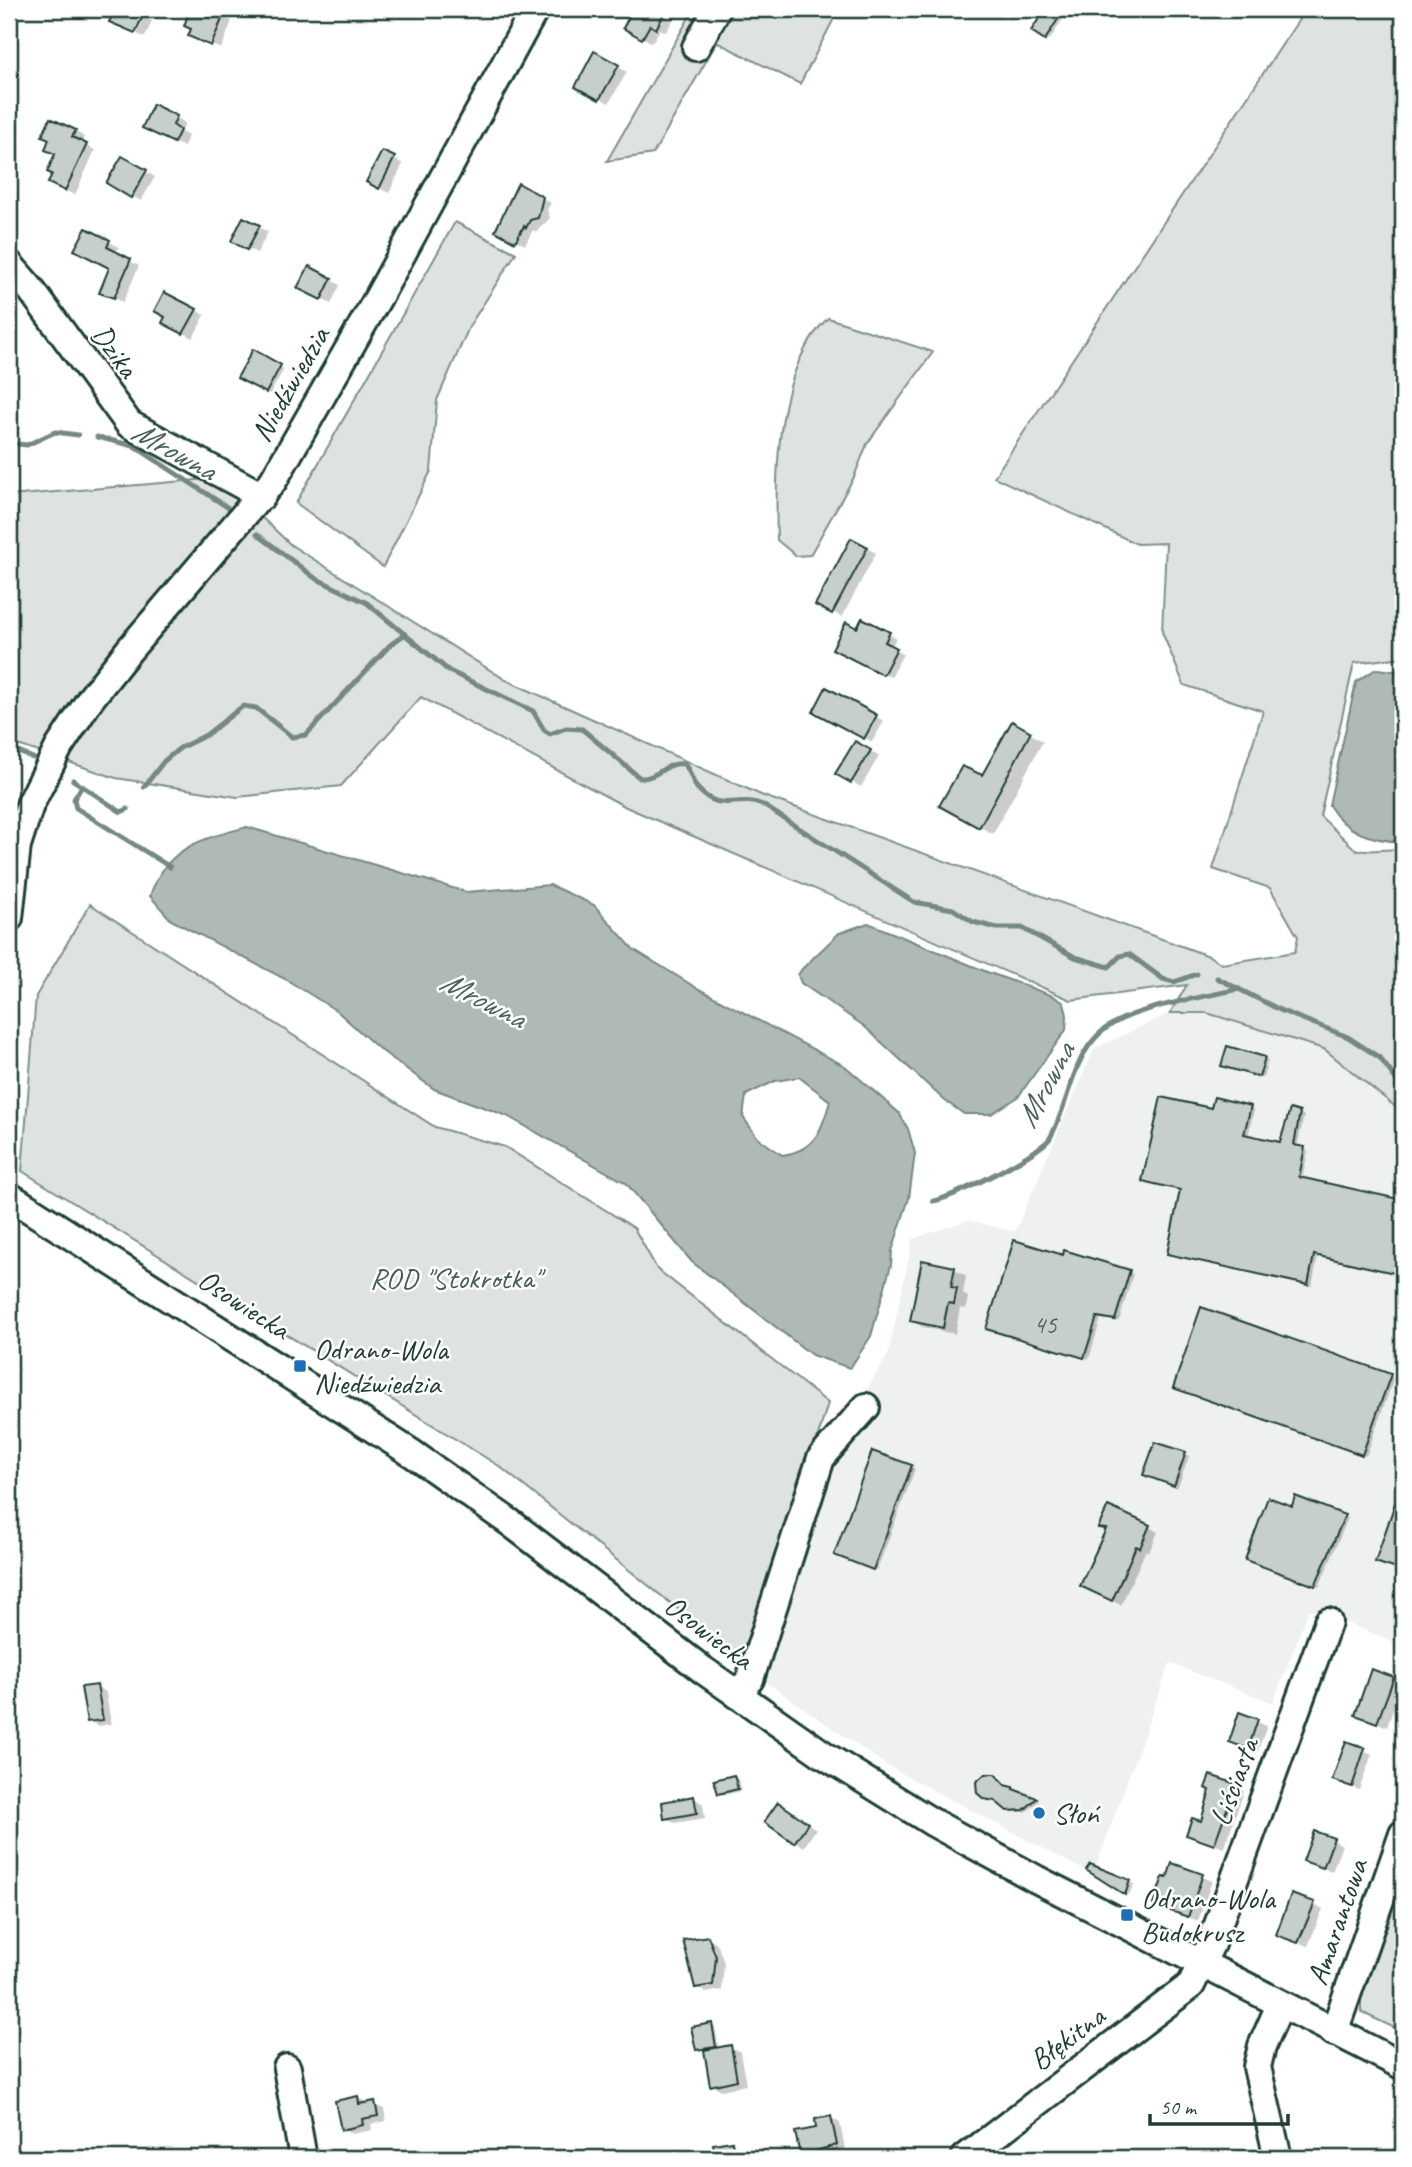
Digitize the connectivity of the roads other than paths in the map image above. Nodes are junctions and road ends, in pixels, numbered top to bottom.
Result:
1 (535, 9) edge
2 (717, 9) edge
3 (696, 47) dead end
4 (9, 264) edge
5 (262, 496) junction
6 (13, 845) edge
7 (9, 918) edge
8 (9, 1196) edge
9 (866, 1407) dead end
10 (1328, 1622) dead end
11 (738, 1695) junction
12 (1403, 1834) edge
13 (1203, 1965) junction
14 (1280, 2004) junction
15 (1334, 2032) junction
16 (1403, 2066) edge
17 (287, 2068) dead end
18 (303, 2158) edge
19 (965, 2158) edge
20 (1278, 2158) edge

1 - 5 street, Niedźwiedzia
2 - 3 street
4 - 5 street, Dzika
5 - 6 street, Niedźwiedzia
6 - 7 street, Niedźwiedzia
8 - 11 street, Osowiecka
9 - 11 street
10 - 13 street, Liściasta
11 - 13 street, Osowiecka
12 - 15 street, Amarantowa
13 - 14 street, Osowiecka
13 - 19 street, Błękitna
14 - 15 street, Osowiecka
14 - 20 street
15 - 16 street, Osowiecka
17 - 18 street

